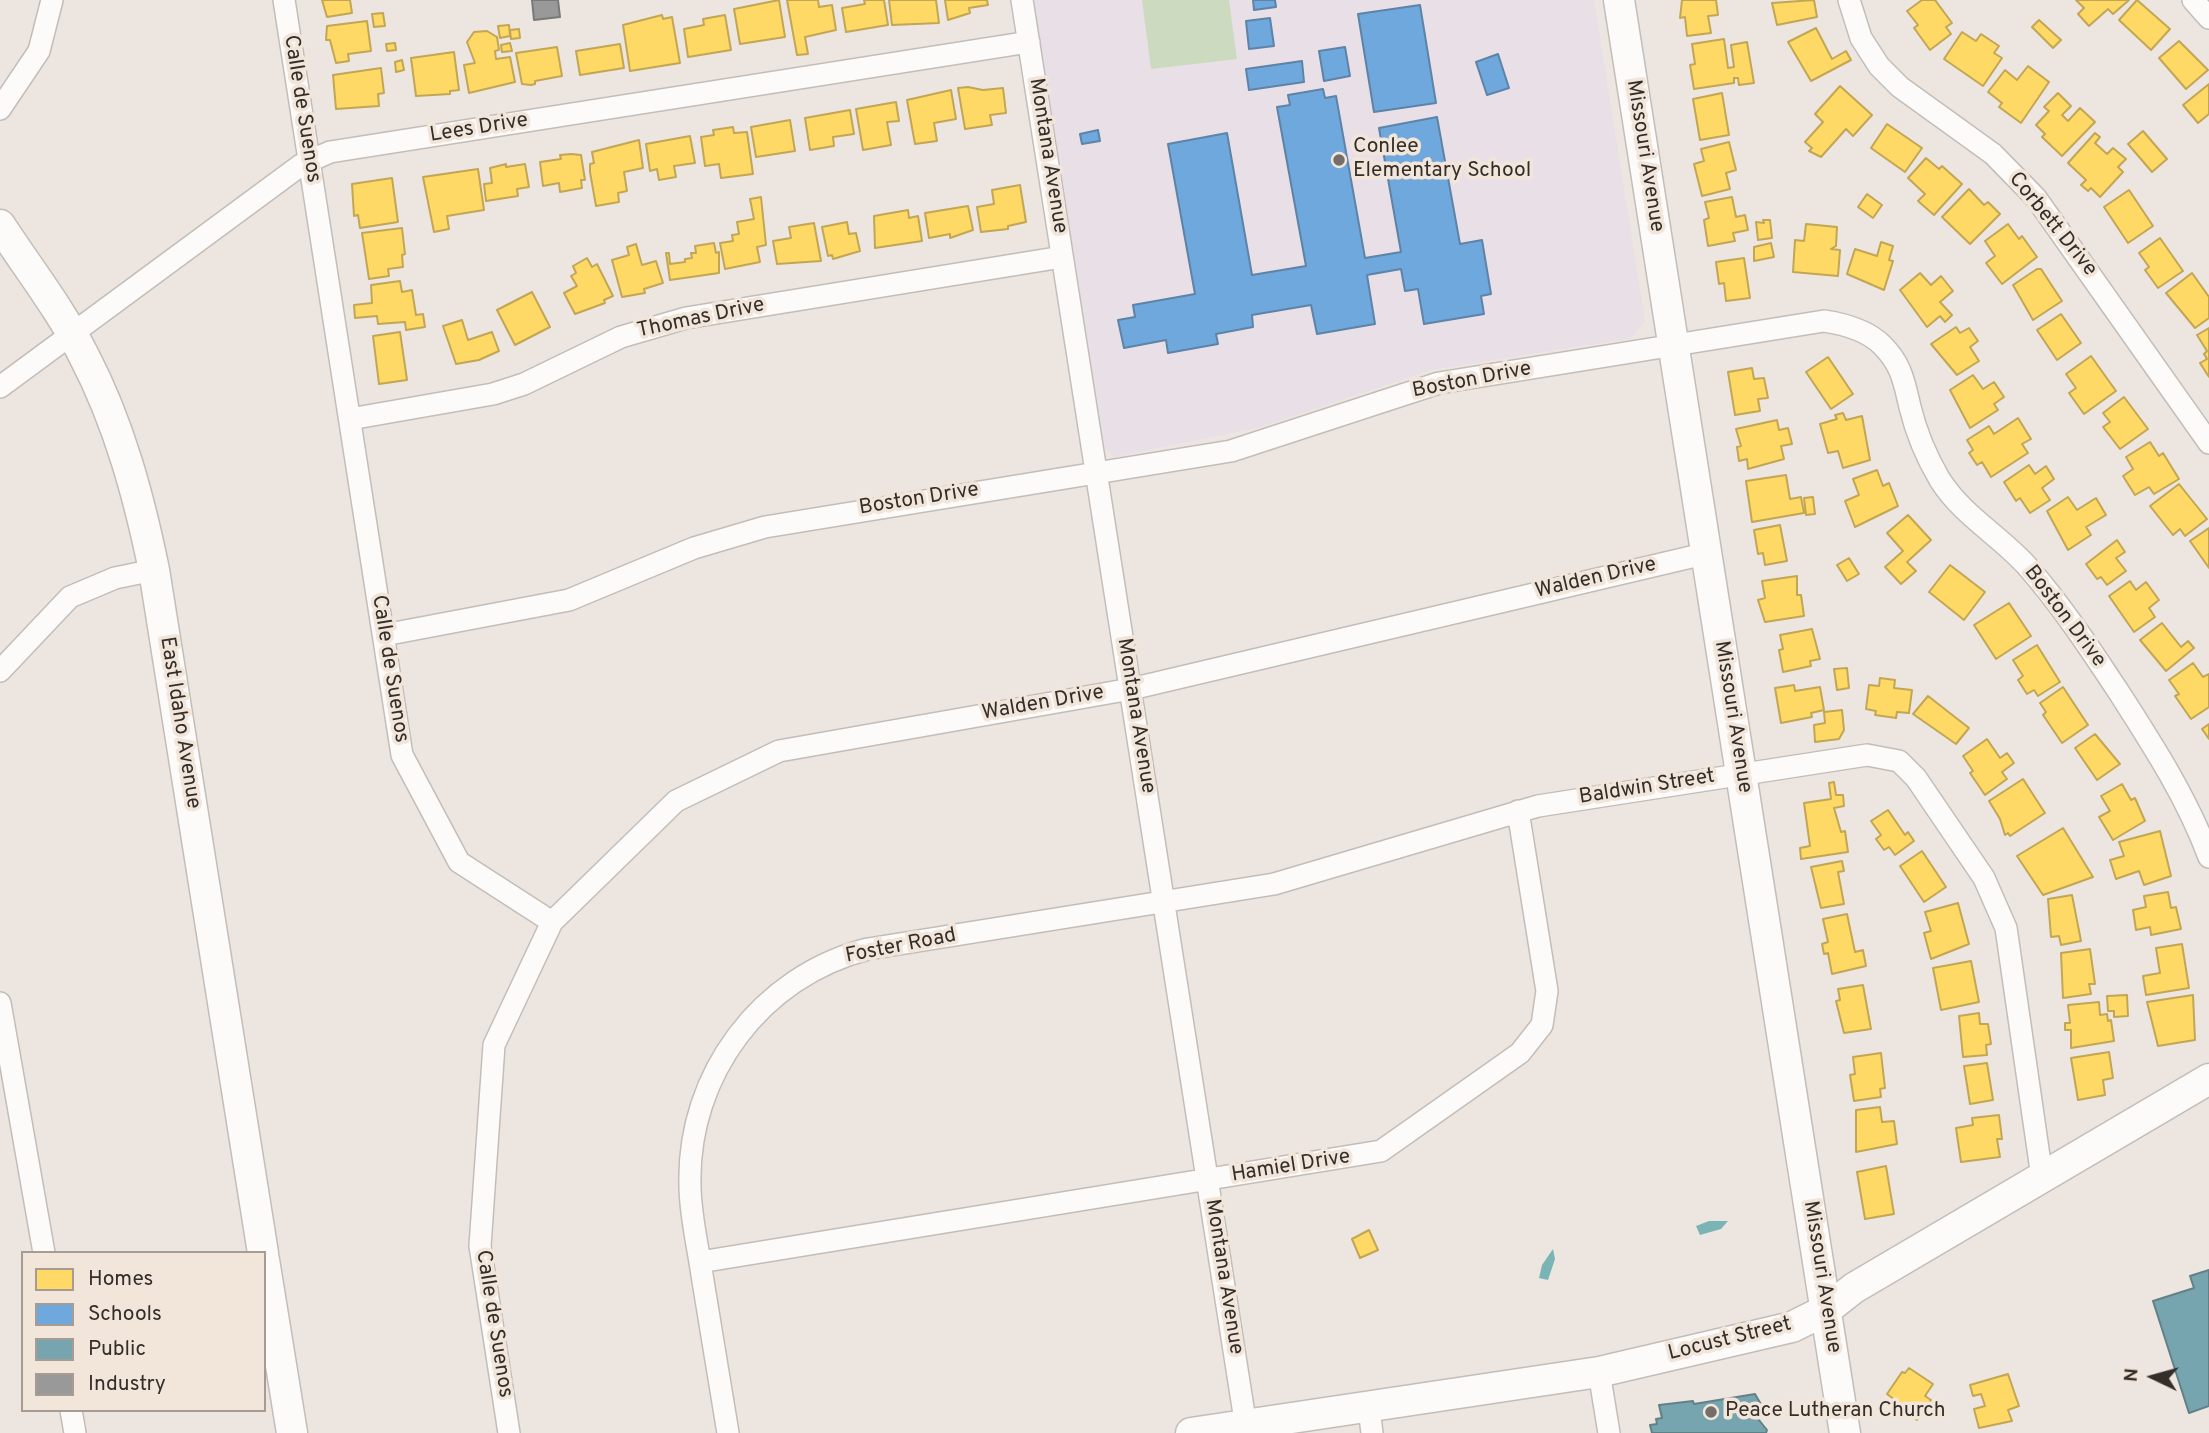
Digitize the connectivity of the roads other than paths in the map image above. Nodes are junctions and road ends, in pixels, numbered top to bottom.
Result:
1 (52, 0) edge
2 (284, 0) edge
3 (1022, 0) edge
4 (1619, 0) edge
5 (1849, 0) edge
6 (2193, 0) edge
7 (2209, 18) edge
8 (1029, 43) junction
9 (0, 109) edge
10 (309, 160) junction
11 (0, 225) edge
12 (1062, 257) junction
13 (72, 334) junction
14 (1674, 346) junction
15 (0, 387) edge
16 (350, 419) junction
17 (2209, 443) edge
18 (1097, 473) junction
19 (1708, 553) junction
20 (154, 570) junction
21 (384, 635) junction
22 (0, 671) edge
23 (1130, 689) junction
24 (1740, 773) junction
25 (1518, 811) junction
26 (2209, 857) edge
27 (1164, 902) junction
28 (552, 922) junction
29 (0, 1003) edge
30 (2209, 1079) edge
31 (2042, 1177) junction
32 (1208, 1181) junction
33 (44, 1251) edge
34 (263, 1251) edge
35 (700, 1262) junction
36 (266, 1272) edge
37 (1826, 1310) junction
38 (1599, 1372) junction
39 (71, 1412) edge
40 (1370, 1421) edge
41 (1247, 1429) edge
42 (75, 1433) edge
43 (292, 1433) edge
44 (509, 1433) edge
45 (728, 1433) edge
46 (1191, 1433) edge
47 (1609, 1433) edge
48 (1845, 1433) edge

1 - 9 street
2 - 10 street, Calle de Suenos
3 - 8 street, Montana Avenue
4 - 14 street, Missouri Avenue
5 - 17 street, Corbett Drive
6 - 7 street
8 - 10 street, Lees Drive
8 - 12 street, Montana Avenue
10 - 13 street, Lees Drive
10 - 16 street, Calle de Suenos
11 - 13 street, East Idaho Avenue
12 - 16 street, Thomas Drive
12 - 18 street, Montana Avenue
13 - 15 street, Lees Drive
13 - 20 street, East Idaho Avenue
14 - 18 street, Boston Drive
14 - 19 street, Missouri Avenue
14 - 26 street, Boston Drive
16 - 21 street, Calle de Suenos
18 - 21 street, Boston Drive
18 - 23 street, Montana Avenue
19 - 23 street, Walden Drive
19 - 24 street, Missouri Avenue
20 - 22 street
20 - 34 street, East Idaho Avenue
21 - 28 street, Calle de Suenos
23 - 27 street, Montana Avenue
23 - 28 street, Walden Drive
24 - 25 street, Baldwin Street
24 - 31 street, Baldwin Street
24 - 37 street, Missouri Avenue
25 - 27 street, Baldwin Street
25 - 32 street, Hamiel Drive
27 - 32 street, Montana Avenue
27 - 35 street, Foster Road
28 - 44 street, Calle de Suenos
29 - 33 street
30 - 31 street, Locust Street
31 - 37 street, Locust Street
32 - 35 street, Hamiel Drive
32 - 41 street, Montana Avenue
35 - 45 street, Foster Road
36 - 43 street
37 - 38 street, Locust Street
37 - 48 street, Missouri Avenue
38 - 40 street, Locust Street
38 - 47 street
39 - 42 street
40 - 41 street, Locust Street
41 - 46 street, Locust Street

